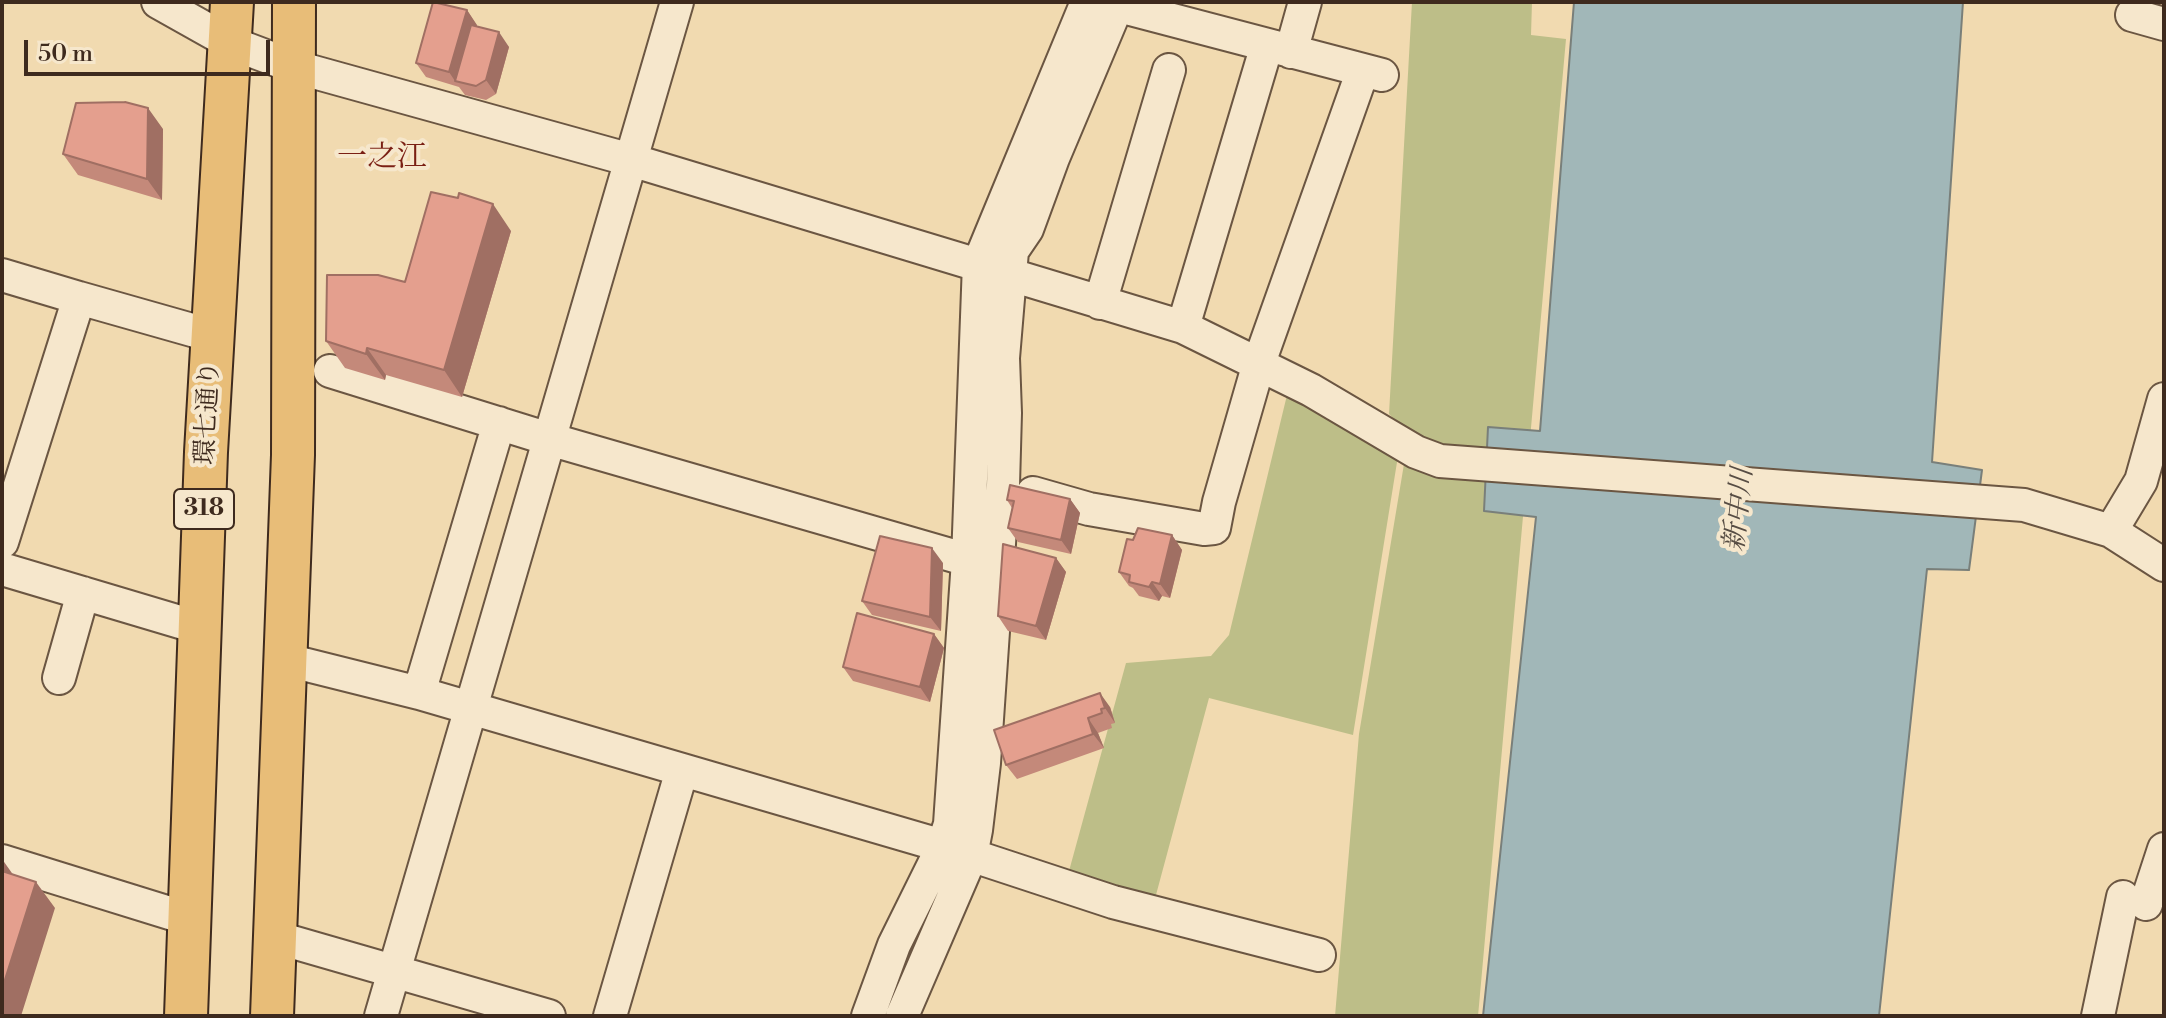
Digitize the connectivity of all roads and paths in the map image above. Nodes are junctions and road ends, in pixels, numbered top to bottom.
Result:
1 (158, 2) edge
2 (294, 2) edge
3 (677, 2) edge
4 (1305, 2) edge
5 (1103, 3) edge
6 (2132, 15) dead end
7 (232, 22) edge
8 (2164, 24) edge
9 (1279, 49) junction
10 (292, 66) junction
11 (1169, 70) dead end
12 (631, 160) junction
13 (979, 263) junction
14 (1011, 274) junction
15 (2, 275) edge
16 (79, 298) junction
17 (1100, 303) junction
18 (1183, 327) junction
19 (213, 336) junction
20 (1259, 363) junction
21 (330, 371) edge
22 (2164, 399) edge
23 (499, 423) junction
24 (549, 439) junction
25 (987, 481) junction
26 (2111, 531) junction
27 (2, 542) edge
28 (968, 560) junction
29 (2164, 565) edge
30 (2, 569) edge
31 (83, 593) junction
32 (200, 628) junction
33 (287, 660) junction
34 (59, 678) dead end
35 (419, 693) junction
36 (470, 708) junction
37 (682, 770) junction
38 (2164, 849) edge
39 (957, 851) junction
40 (2, 861) edge
41 (189, 919) junction
42 (275, 937) junction
43 (1319, 955) dead end
44 (395, 971) junction
45 (186, 1016) edge
46 (272, 1016) edge
47 (381, 1016) edge
48 (549, 1016) edge
49 (610, 1016) edge
50 (868, 1016) edge
51 (902, 1016) edge
52 (2098, 1016) edge

1 - 7 street
2 - 10 main road
3 - 12 street
4 - 9 street
5 - 9 street
5 - 13 street
5 - 14 street
6 - 8 street
7 - 10 street
7 - 19 main road, 環七通り / 318
9 - 18 street
9 - 20 street
10 - 12 street
10 - 33 main road
11 - 17 street
12 - 13 street
12 - 24 street
13 - 14 street
13 - 25 street
14 - 17 street
14 - 25 street
15 - 16 street
16 - 19 street
16 - 27 street
17 - 18 street
18 - 20 street
19 - 32 main road, 環七通り / 318
20 - 25 street
20 - 26 street
21 - 23 street
22 - 26 street
23 - 24 street
23 - 35 street
24 - 28 street
24 - 36 street
25 - 28 street
25 - 39 street
26 - 29 street
28 - 39 street
30 - 31 street
31 - 32 street
31 - 34 street
32 - 41 main road, 環七通り / 318
33 - 35 street
33 - 42 main road
35 - 36 street
36 - 37 street
36 - 44 street
37 - 39 street
37 - 49 street
38 - 52 street
39 - 43 street
39 - 50 street
39 - 51 street
40 - 41 street
41 - 45 main road, 環七通り / 318
42 - 44 street
42 - 46 main road
44 - 47 street
44 - 48 street

